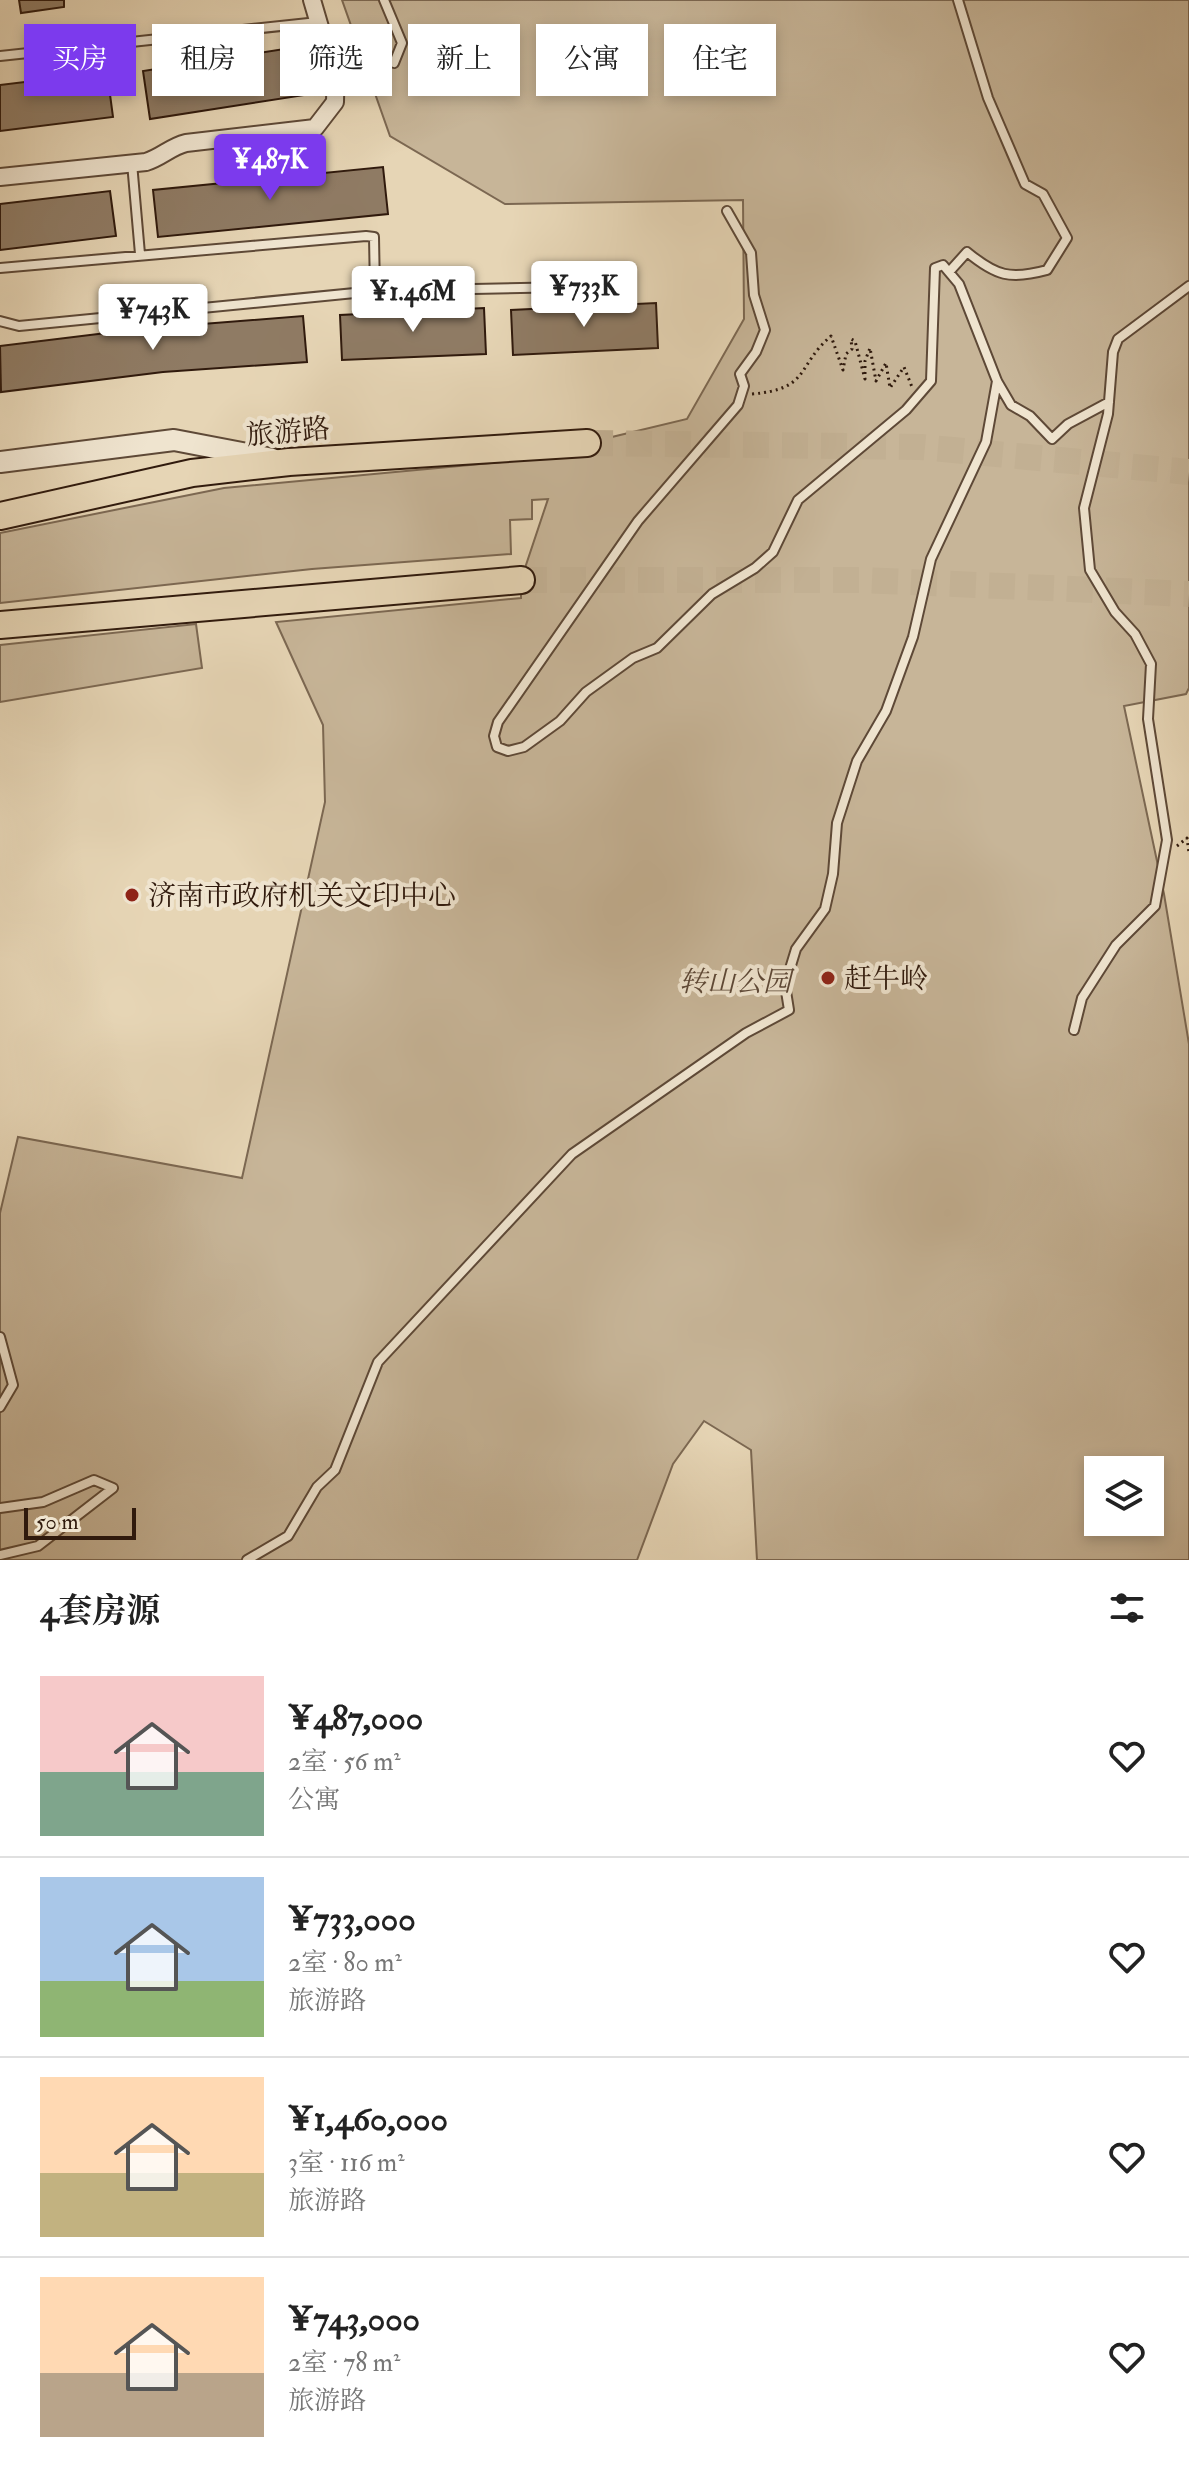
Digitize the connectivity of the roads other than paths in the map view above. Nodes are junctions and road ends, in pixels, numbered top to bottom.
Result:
1 (312, 0) edge
2 (384, 0) edge
3 (958, 0) edge
4 (318, 22) junction
5 (0, 56) edge
6 (394, 63) dead end
7 (132, 163) junction
8 (0, 177) edge
9 (727, 211) dead end
10 (140, 254) junction
11 (0, 268) edge
12 (949, 272) junction
13 (621, 286) dead end
14 (1189, 286) edge
15 (375, 291) junction
16 (0, 321) edge
17 (997, 381) junction
18 (1109, 402) junction
19 (587, 443) tunnel mouth
20 (0, 462) edge
21 (289, 462) junction
22 (0, 516) edge
23 (521, 580) tunnel mouth
24 (0, 625) edge
25 (1074, 1030) dead end
26 (0, 1337) edge
27 (0, 1407) edge
28 (0, 1508) edge
29 (0, 1555) edge
30 (247, 1560) edge

1 - 4 street
2 - 6 lane
3 - 12 lane
4 - 5 lane
4 - 7 street
7 - 8 street
7 - 10 lane
9 - 12 lane
10 - 11 lane
10 - 15 lane
12 - 17 lane
13 - 15 lane
14 - 18 lane
15 - 16 lane
17 - 18 lane
17 - 30 lane
18 - 25 lane
19 - 21 main road, 旅游路
20 - 21 street
21 - 22 main road, 旅游路
23 - 24 main road
26 - 27 lane
28 - 29 lane

